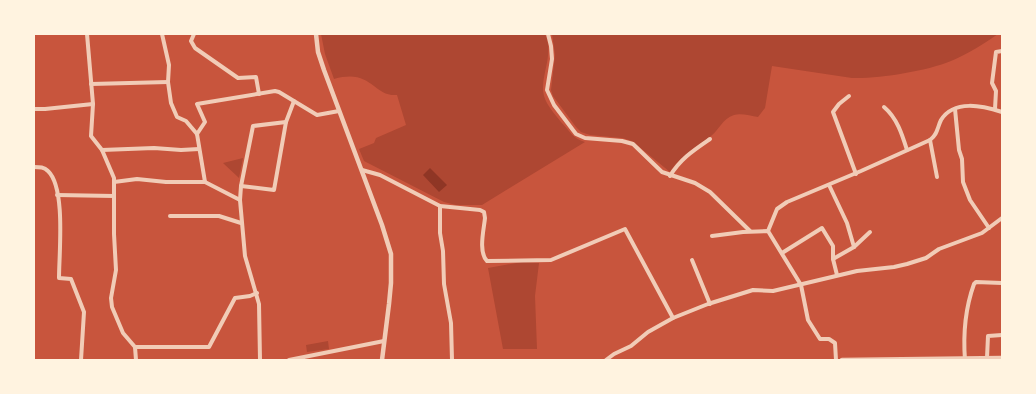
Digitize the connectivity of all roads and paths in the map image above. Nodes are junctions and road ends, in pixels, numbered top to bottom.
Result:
1 (87, 34) edge
2 (162, 34) edge
3 (194, 34) edge
4 (316, 34) edge
5 (548, 34) edge
6 (1002, 51) edge
7 (168, 82) junction
8 (90, 84) junction
9 (259, 94) junction
10 (849, 96) dead end
11 (294, 101) junction
12 (92, 104) junction
13 (884, 107) dead end
14 (34, 109) edge
15 (954, 109) junction
16 (995, 109) junction
17 (340, 110) junction
18 (1002, 112) edge
19 (286, 122) junction
20 (197, 134) junction
21 (710, 139) dead end
22 (930, 140) junction
23 (199, 149) junction
24 (102, 150) junction
25 (907, 150) junction
26 (34, 166) edge
27 (362, 170) junction
28 (856, 174) junction
29 (670, 176) junction
30 (937, 177) dead end
31 (114, 182) junction
32 (205, 182) junction
33 (829, 185) junction
34 (241, 186) junction
35 (58, 195) junction
36 (114, 196) junction
37 (240, 200) junction
38 (440, 206) junction
39 (170, 216) dead end
40 (1002, 219) edge
41 (241, 223) junction
42 (989, 228) junction
43 (750, 231) junction
44 (768, 231) junction
45 (870, 232) dead end
46 (712, 236) dead end
47 (854, 247) junction
48 (782, 253) junction
49 (833, 259) junction
50 (692, 260) dead end
51 (837, 275) junction
52 (1002, 283) edge
53 (801, 284) junction
54 (257, 293) junction
55 (710, 304) junction
56 (673, 318) junction
57 (1002, 335) edge
58 (384, 341) junction
59 (135, 347) junction
60 (987, 358) junction
61 (1002, 358) edge
62 (82, 360) edge
63 (136, 360) edge
64 (260, 360) edge
65 (289, 360) edge
66 (382, 360) edge
67 (452, 360) edge
68 (606, 360) edge
69 (836, 360) edge
70 (842, 360) edge
71 (904, 360) edge
72 (965, 360) edge

1 - 8 street
2 - 7 street
3 - 9 street
4 - 17 street
5 - 29 street
6 - 16 street
7 - 8 street
7 - 20 street
8 - 12 street
9 - 11 street
9 - 20 street
10 - 28 street
11 - 17 street
11 - 19 street
12 - 14 street
12 - 24 street
13 - 25 street
15 - 16 street
15 - 22 street
15 - 42 street
16 - 18 street
17 - 27 street
19 - 34 street
19 - 34 street
20 - 23 street
21 - 29 street
22 - 25 street
22 - 30 street
23 - 24 street
23 - 32 street
24 - 31 street
25 - 28 street
26 - 35 street
27 - 38 street
27 - 58 street
28 - 33 street
29 - 43 street
31 - 32 street
31 - 36 street
32 - 37 street
33 - 44 street
33 - 47 street
34 - 37 street
35 - 36 street
35 - 62 street
36 - 59 street
37 - 41 street
38 - 56 street
38 - 67 street
39 - 41 street
40 - 42 street
41 - 54 street
42 - 51 street
43 - 44 street
43 - 46 street
44 - 48 street
45 - 47 street
47 - 49 street
48 - 49 street
48 - 53 street
49 - 51 street
50 - 55 street
51 - 53 street
52 - 72 street
53 - 55 street
53 - 69 street
54 - 59 street
54 - 64 street
55 - 56 street
56 - 68 street
57 - 60 street
58 - 65 street
58 - 66 street
59 - 63 street
60 - 61 street
60 - 72 street
70 - 71 street
71 - 72 street

